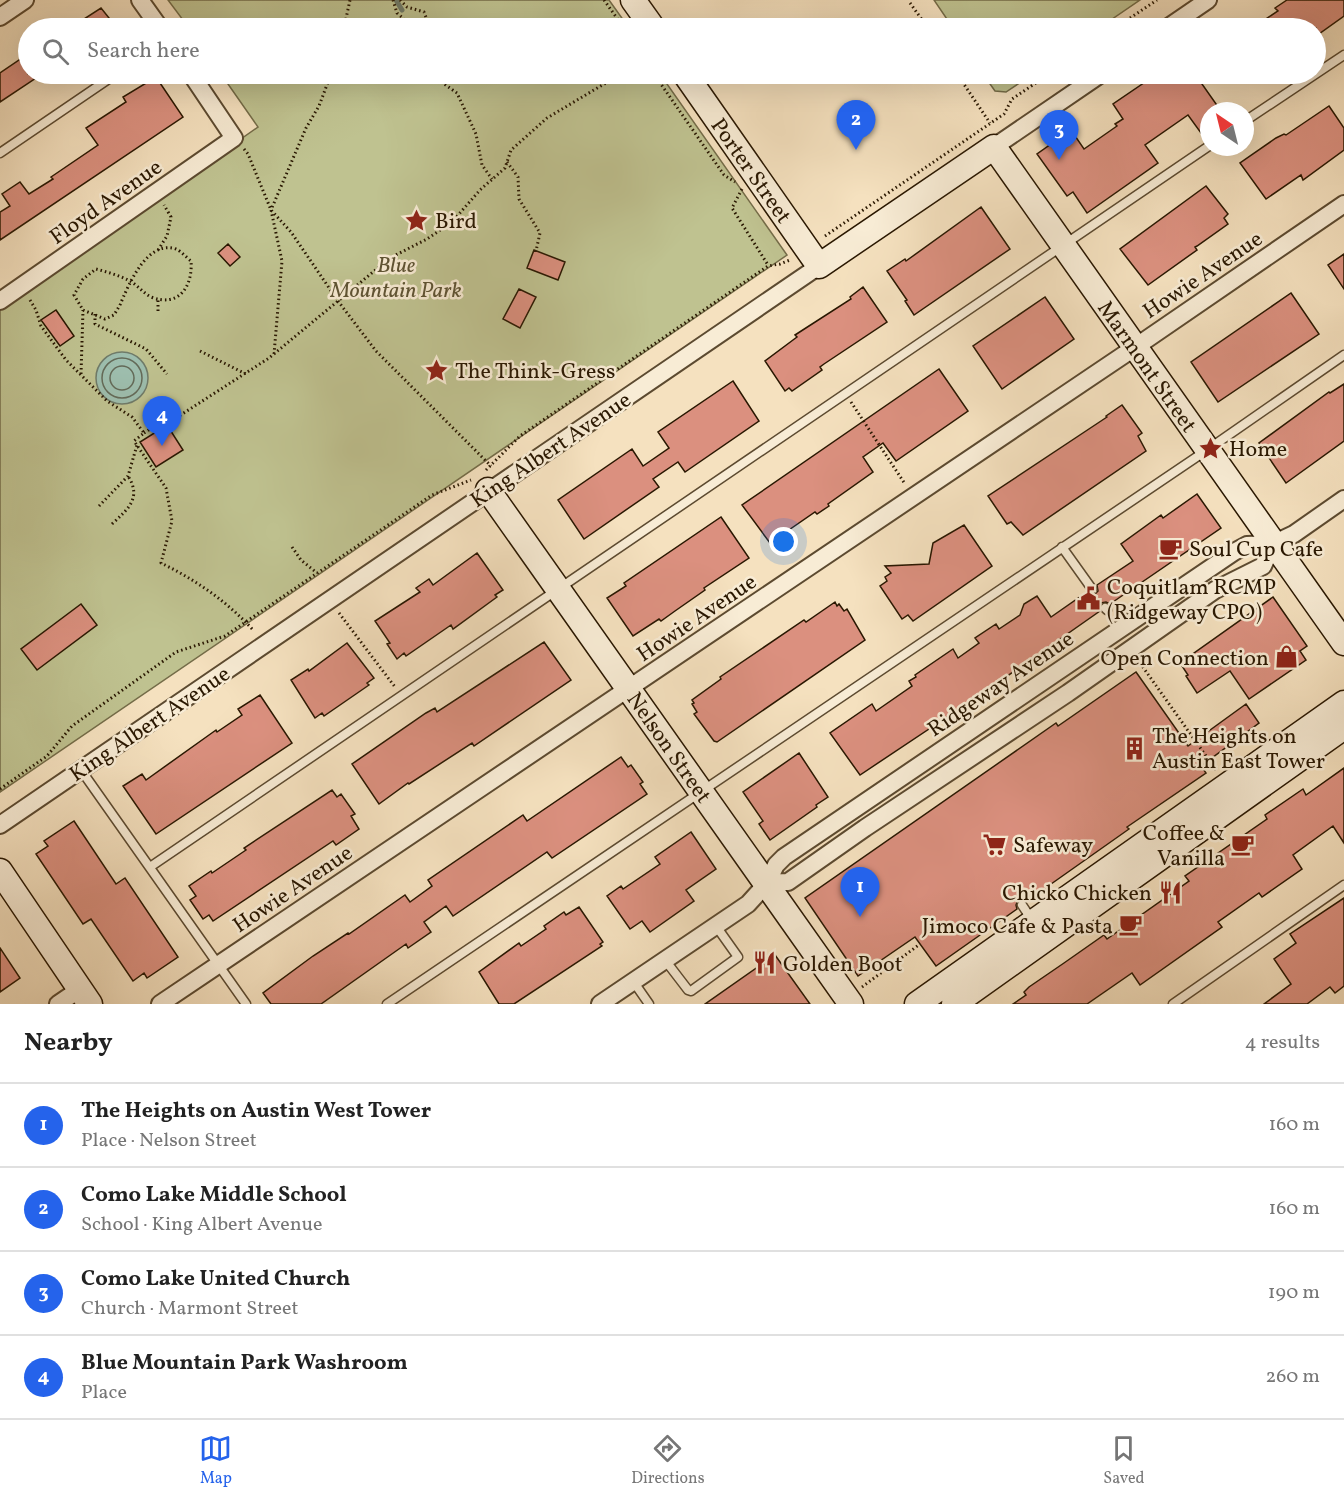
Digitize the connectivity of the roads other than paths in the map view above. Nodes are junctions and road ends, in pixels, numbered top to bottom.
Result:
1 (25, 0) edge
2 (140, 0) edge
3 (633, 0) edge
4 (1208, 0) edge
5 (0, 17) edge
6 (153, 18) edge
7 (646, 18) edge
8 (1182, 18) edge
9 (1344, 55) edge
10 (1326, 67) edge
11 (101, 84) edge
12 (198, 84) edge
13 (692, 84) edge
14 (1086, 84) edge
15 (1300, 84) edge
16 (1254, 115) edge
17 (994, 147) junction
18 (1200, 152) edge
19 (0, 153) edge
20 (1344, 204) edge
21 (1063, 244) junction
22 (819, 266) junction
23 (0, 301) edge
24 (1134, 348) junction
25 (1344, 355) edge
26 (1207, 450) junction
27 (482, 480) junction
28 (1344, 499) edge
29 (1273, 544) junction
30 (1062, 547) junction
31 (558, 588) junction
32 (1092, 589) dead end
33 (1344, 644) edge
34 (629, 689) junction
35 (1344, 703) edge
36 (1344, 728) edge
37 (81, 770) junction
38 (701, 791) junction
39 (0, 825) edge
40 (150, 867) junction
41 (0, 871) edge
42 (767, 883) junction
43 (1344, 885) edge
44 (716, 926) junction
45 (665, 960) junction
46 (217, 965) junction
47 (633, 981) junction
48 (856, 996) edge
49 (85, 997) edge
50 (58, 1004) edge
51 (160, 1004) edge
52 (246, 1004) edge
53 (387, 1004) edge
54 (600, 1004) edge
55 (649, 1004) edge
56 (917, 1004) edge
57 (954, 1004) edge
58 (1173, 1004) edge

1 - 5 street
2 - 6 street
3 - 7 street
4 - 8 street
9 - 10 lane
11 - 19 lane
12 - 23 street, Floyd Avenue
13 - 22 street, Porter Street
14 - 17 street, King Albert Avenue
15 - 16 lane
17 - 21 street, Marmont Street
17 - 22 street, King Albert Avenue
18 - 21 lane
20 - 24 street, Howie Avenue
21 - 24 street, Marmont Street
21 - 31 lane
22 - 27 street, King Albert Avenue
24 - 26 street, Marmont Street
24 - 34 street, Howie Avenue
25 - 26 lane
26 - 29 street, Marmont Street
26 - 30 lane
27 - 31 street, Nelson Street
27 - 37 street, King Albert Avenue
28 - 29 street, Ridgeway Avenue
29 - 33 street, Marmont Street
29 - 42 street, Ridgeway Avenue
29 - 42 street, Ridgeway Avenue
30 - 32 lane
30 - 38 lane
31 - 34 street, Nelson Street
31 - 40 lane
34 - 38 street, Nelson Street
34 - 46 street, Howie Avenue
35 - 56 street
36 - 57 street
37 - 39 street, King Albert Avenue
37 - 40 lane
38 - 42 street, Nelson Street
38 - 53 lane
40 - 46 lane
41 - 49 street
42 - 44 street, Ridgeway Avenue
42 - 48 street, Nelson Street
43 - 58 lane
44 - 45 street, Ridgeway Avenue
44 - 45 lane
45 - 47 street, Ridgeway Avenue
46 - 51 street, Howie Avenue
46 - 52 lane
47 - 54 street, Ridgeway Avenue
47 - 55 lane
49 - 50 street

